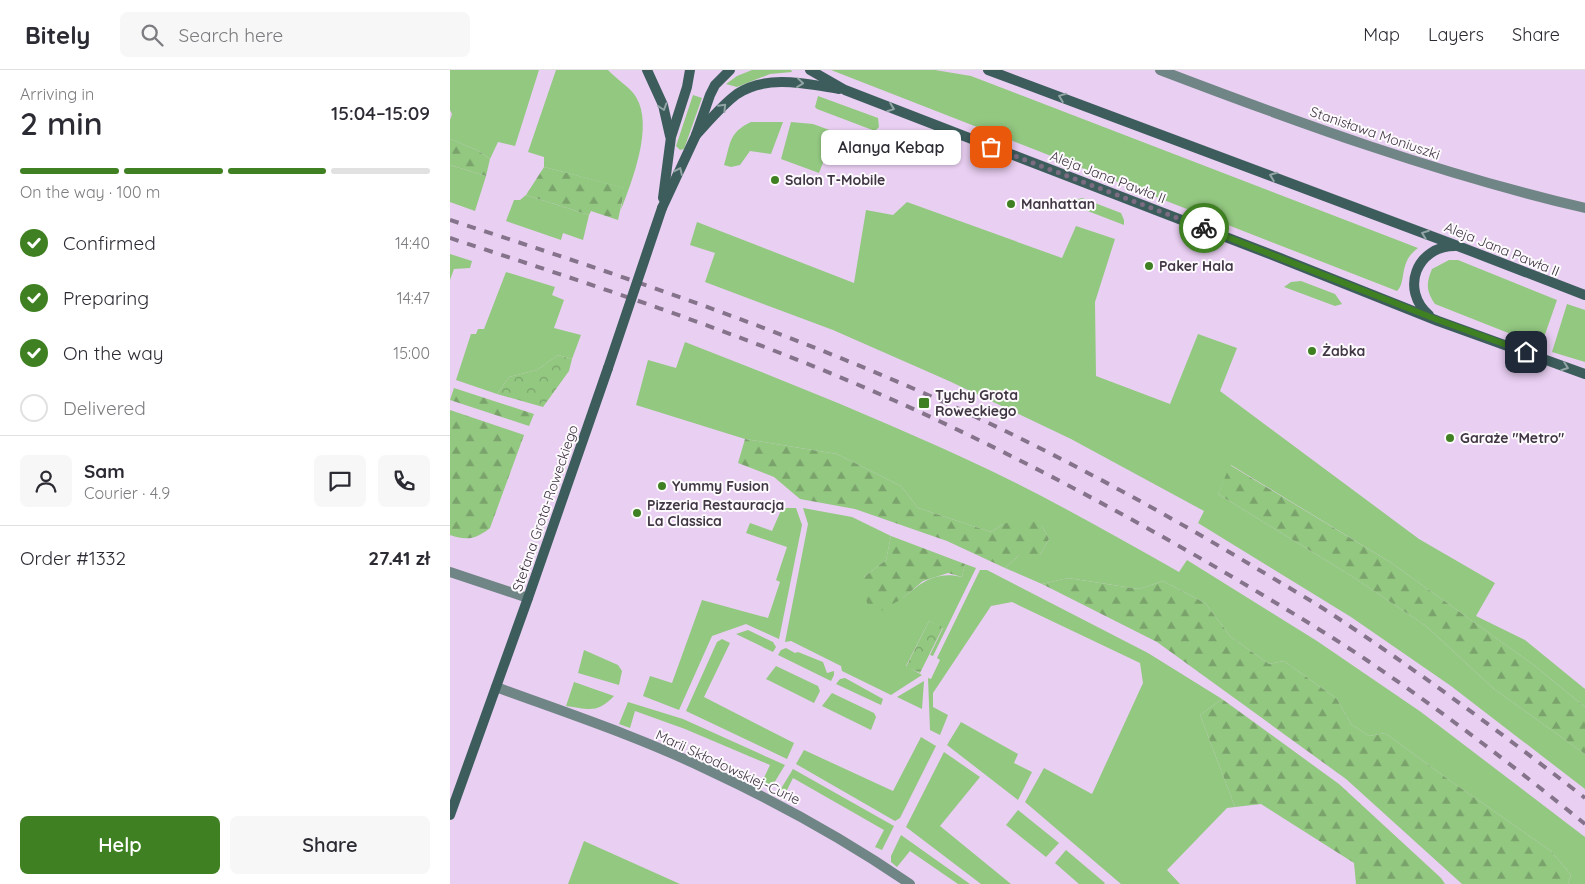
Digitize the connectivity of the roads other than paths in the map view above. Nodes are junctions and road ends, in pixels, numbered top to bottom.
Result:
1 (647, 70) edge
2 (690, 70) edge
3 (730, 70) edge
4 (810, 70) edge
5 (988, 70) edge
6 (1160, 70) edge
7 (997, 72) edge
8 (845, 90) junction
9 (696, 135) junction
10 (670, 137) junction
11 (662, 208) junction
12 (1585, 208) edge
13 (1463, 248) junction
14 (1585, 295) edge
15 (1438, 320) junction
16 (1585, 374) edge
17 (450, 572) edge
18 (528, 598) junction
19 (496, 686) junction
20 (450, 815) edge
21 (910, 884) edge

1 -> 10 street
2 - 10 street, Stefana Grota-Roweckiego
3 - 9 street, Stefana Grota-Roweckiego
4 - 8 street
5 - 7 street, Aleja Jana Pawła II
6 - 12 street, Stanisława Moniuszki
13 -> 7 street, Aleja Jana Pawła II
9 -> 8 street
8 -> 15 street, Aleja Jana Pawła II
11 -> 9 street, Stefana Grota-Roweckiego
10 - 11 street, Stefana Grota-Roweckiego
11 - 18 street, Stefana Grota-Roweckiego, bridge
13 - 14 street, Aleja Jana Pawła II
13 - 15 street
15 -> 16 street, Aleja Jana Pawła II
17 - 18 street
18 - 19 street, Stefana Grota-Roweckiego
19 - 20 street, Stefana Grota-Roweckiego
19 - 21 street, Marii Skłodowskiej-Curie

